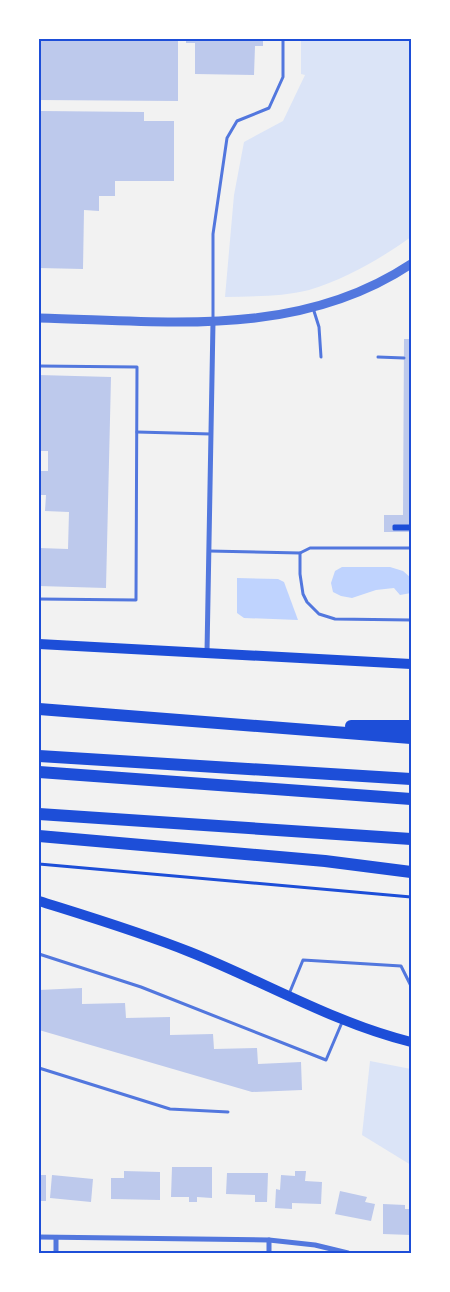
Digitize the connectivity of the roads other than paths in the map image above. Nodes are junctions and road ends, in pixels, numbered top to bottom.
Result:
1 (283, 39) edge
2 (411, 264) edge
3 (313, 308) junction
4 (39, 318) edge
5 (213, 322) junction
6 (321, 357) dead end
7 (378, 357) dead end
8 (404, 358) dead end
9 (39, 366) edge
10 (137, 432) junction
11 (212, 434) junction
12 (411, 548) edge
13 (208, 551) junction
14 (300, 554) junction
15 (39, 599) edge
16 (411, 620) edge
17 (39, 644) edge
18 (207, 652) junction
19 (411, 664) edge
20 (39, 709) edge
21 (411, 726) edge
22 (272, 727) junction
23 (411, 738) edge
24 (39, 756) edge
25 (39, 772) edge
26 (411, 779) edge
27 (411, 799) edge
28 (39, 814) edge
29 (39, 836) edge
30 (411, 839) edge
31 (411, 872) edge
32 (39, 901) edge
33 (39, 954) edge
34 (411, 986) edge
35 (288, 995) junction
36 (344, 1020) junction
37 (411, 1042) edge
38 (39, 1068) edge
39 (228, 1112) dead end
40 (39, 1237) edge
41 (56, 1238) junction
42 (269, 1240) junction
43 (56, 1253) edge
44 (269, 1253) edge
45 (348, 1253) edge

1 - 5 lane
2 - 3 street
3 - 5 street
3 - 6 lane
4 - 5 street
5 - 11 street
7 - 8 lane
9 - 10 lane
10 - 11 lane
10 - 15 lane
11 - 13 street
12 - 14 lane
13 - 14 lane
13 - 18 street
14 - 16 lane
17 - 18 main road
18 - 19 main road
20 - 22 highway
21 - 22 highway
22 - 23 highway
24 - 26 highway
25 - 27 highway
28 - 30 highway
29 - 31 highway
32 - 35 main road
33 - 36 lane
34 - 35 lane
35 - 36 main road
36 - 37 main road
38 - 39 lane
40 - 41 street
41 - 42 street
41 - 43 street
42 - 44 street
42 - 45 street

